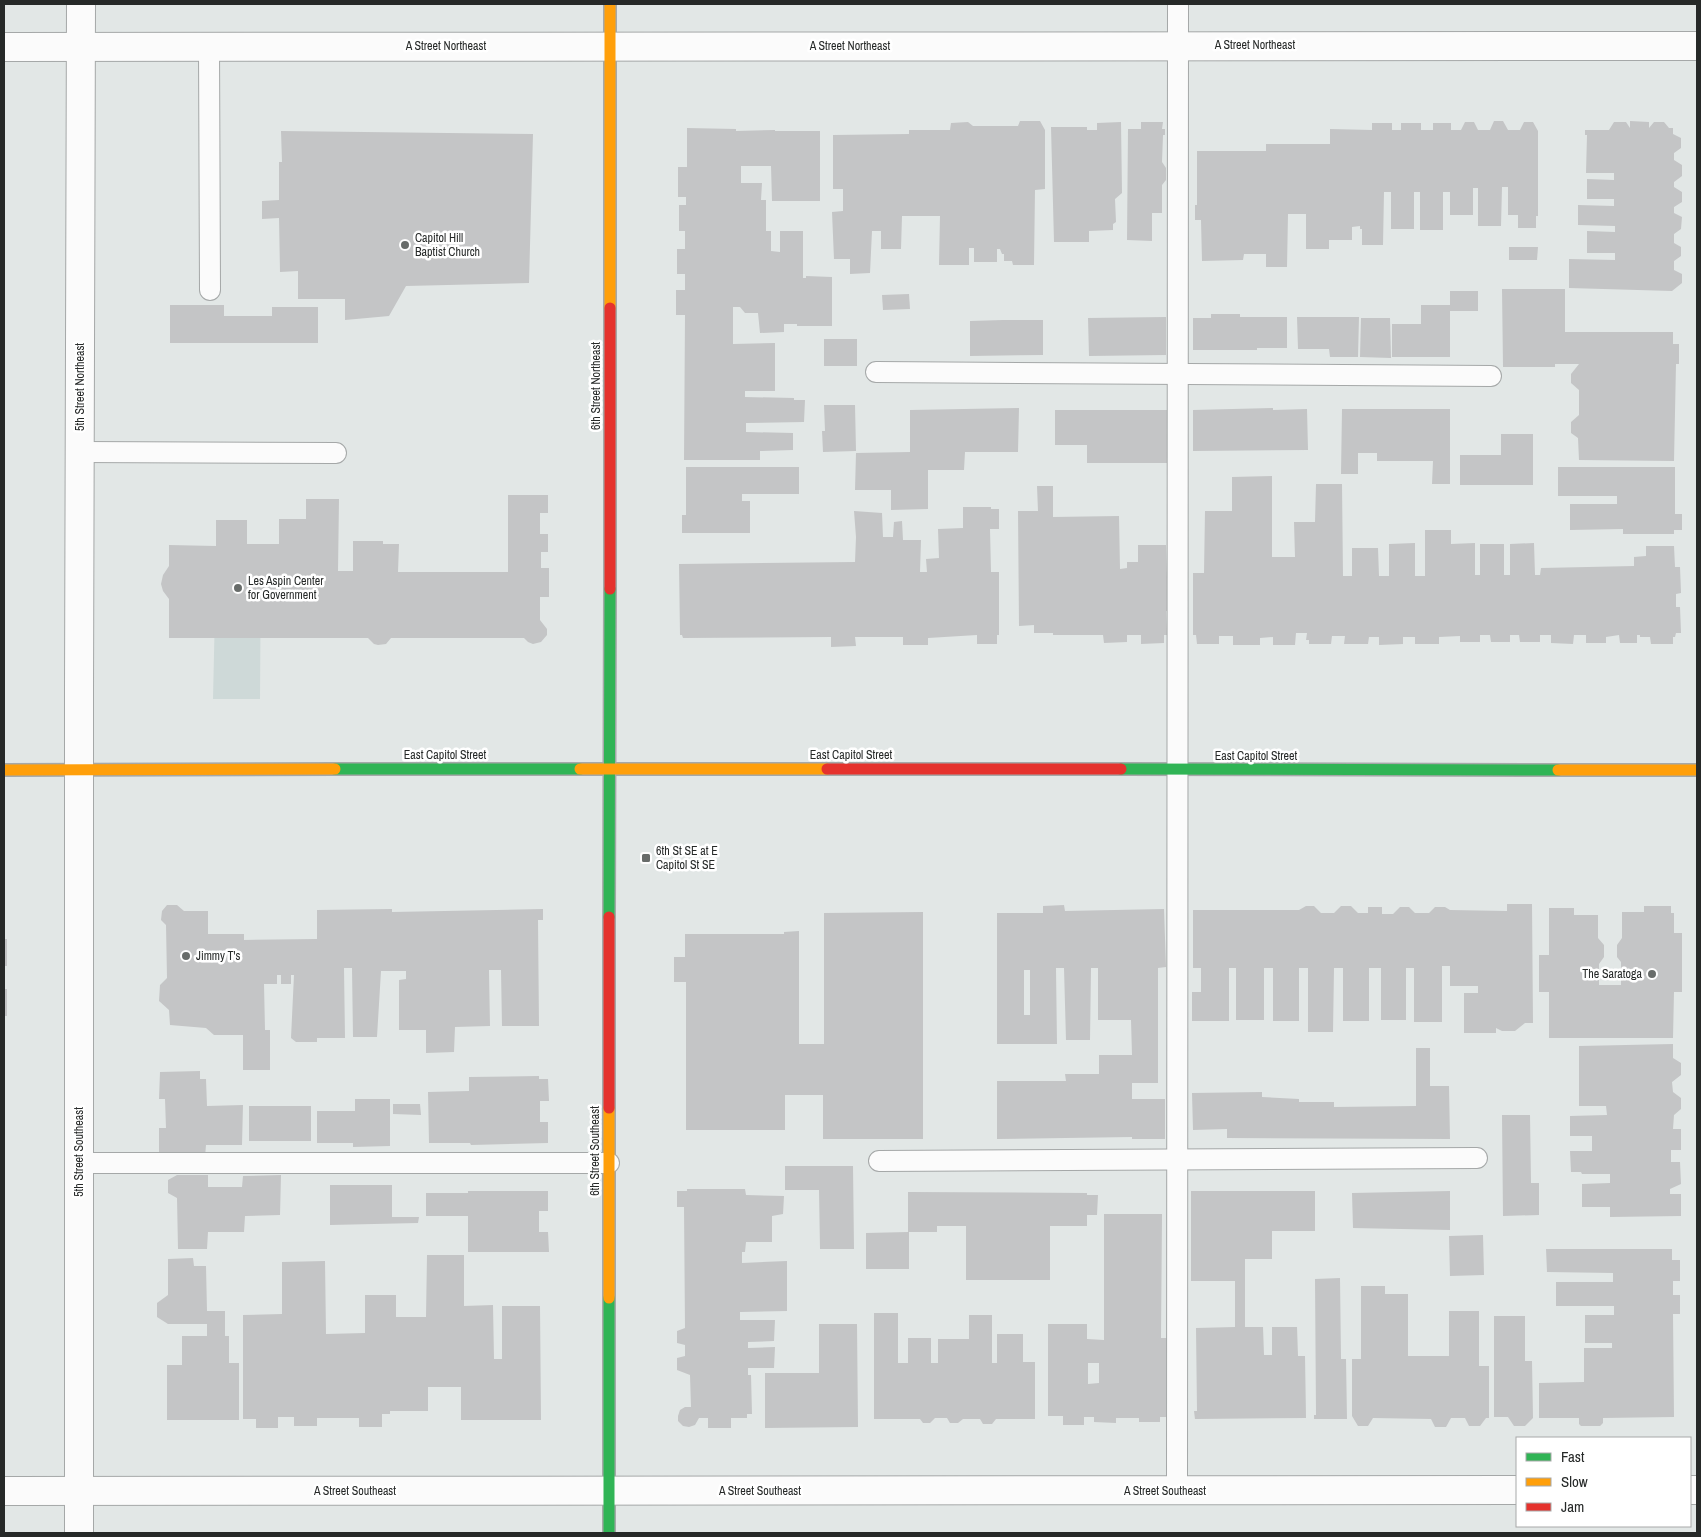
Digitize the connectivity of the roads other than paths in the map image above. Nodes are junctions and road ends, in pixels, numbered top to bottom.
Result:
1 (81, 4) edge
2 (610, 4) edge
3 (1178, 4) edge
4 (1178, 45) junction
5 (1697, 46) edge
6 (4, 47) edge
7 (81, 47) junction
8 (209, 47) junction
9 (610, 47) junction
10 (210, 290) dead end
11 (876, 372) dead end
12 (1178, 374) junction
13 (1491, 376) dead end
14 (80, 452) junction
15 (336, 453) dead end
16 (609, 769) junction
17 (4, 770) edge
18 (79, 770) junction
19 (1178, 770) junction
20 (1697, 770) edge
21 (1477, 1158) dead end
22 (1178, 1159) junction
23 (879, 1161) dead end
24 (79, 1162) junction
25 (608, 1162) junction
26 (79, 1490) junction
27 (1516, 1490) edge
28 (4, 1491) edge
29 (608, 1491) junction
30 (1178, 1491) junction
31 (79, 1533) edge
32 (609, 1533) edge

1 - 7 street, 5th Street Northeast
2 - 9 main road, 6th Street Northeast
3 - 4 lane
4 - 5 street, A Street Northeast
4 - 9 street, A Street Northeast
4 - 12 lane
6 - 7 street, A Street Northeast
7 - 8 street, A Street Northeast
7 - 14 street, 5th Street Northeast
8 - 9 street, A Street Northeast
8 - 10 lane
9 - 16 main road, 6th Street Northeast
11 - 12 lane
12 - 13 lane
12 - 19 lane
14 - 15 lane
14 - 18 street, 5th Street Northeast
16 - 18 main road, East Capitol Street
16 - 19 main road, East Capitol Street
16 - 25 main road, 6th Street Southeast
17 - 18 main road, East Capitol Street
18 - 24 street, 5th Street Southeast
19 - 20 main road, East Capitol Street
19 - 22 lane
21 - 22 lane
22 - 23 lane
22 - 30 lane
24 - 25 lane
24 - 26 street, 5th Street Southeast
25 - 29 main road, 6th Street Southeast
26 - 28 street, A Street Southeast
26 - 29 street, A Street Southeast
26 - 31 street, 5th Street Southeast
27 - 30 street, A Street Southeast
29 - 30 street, A Street Southeast
29 - 32 main road, 6th Street Southeast

